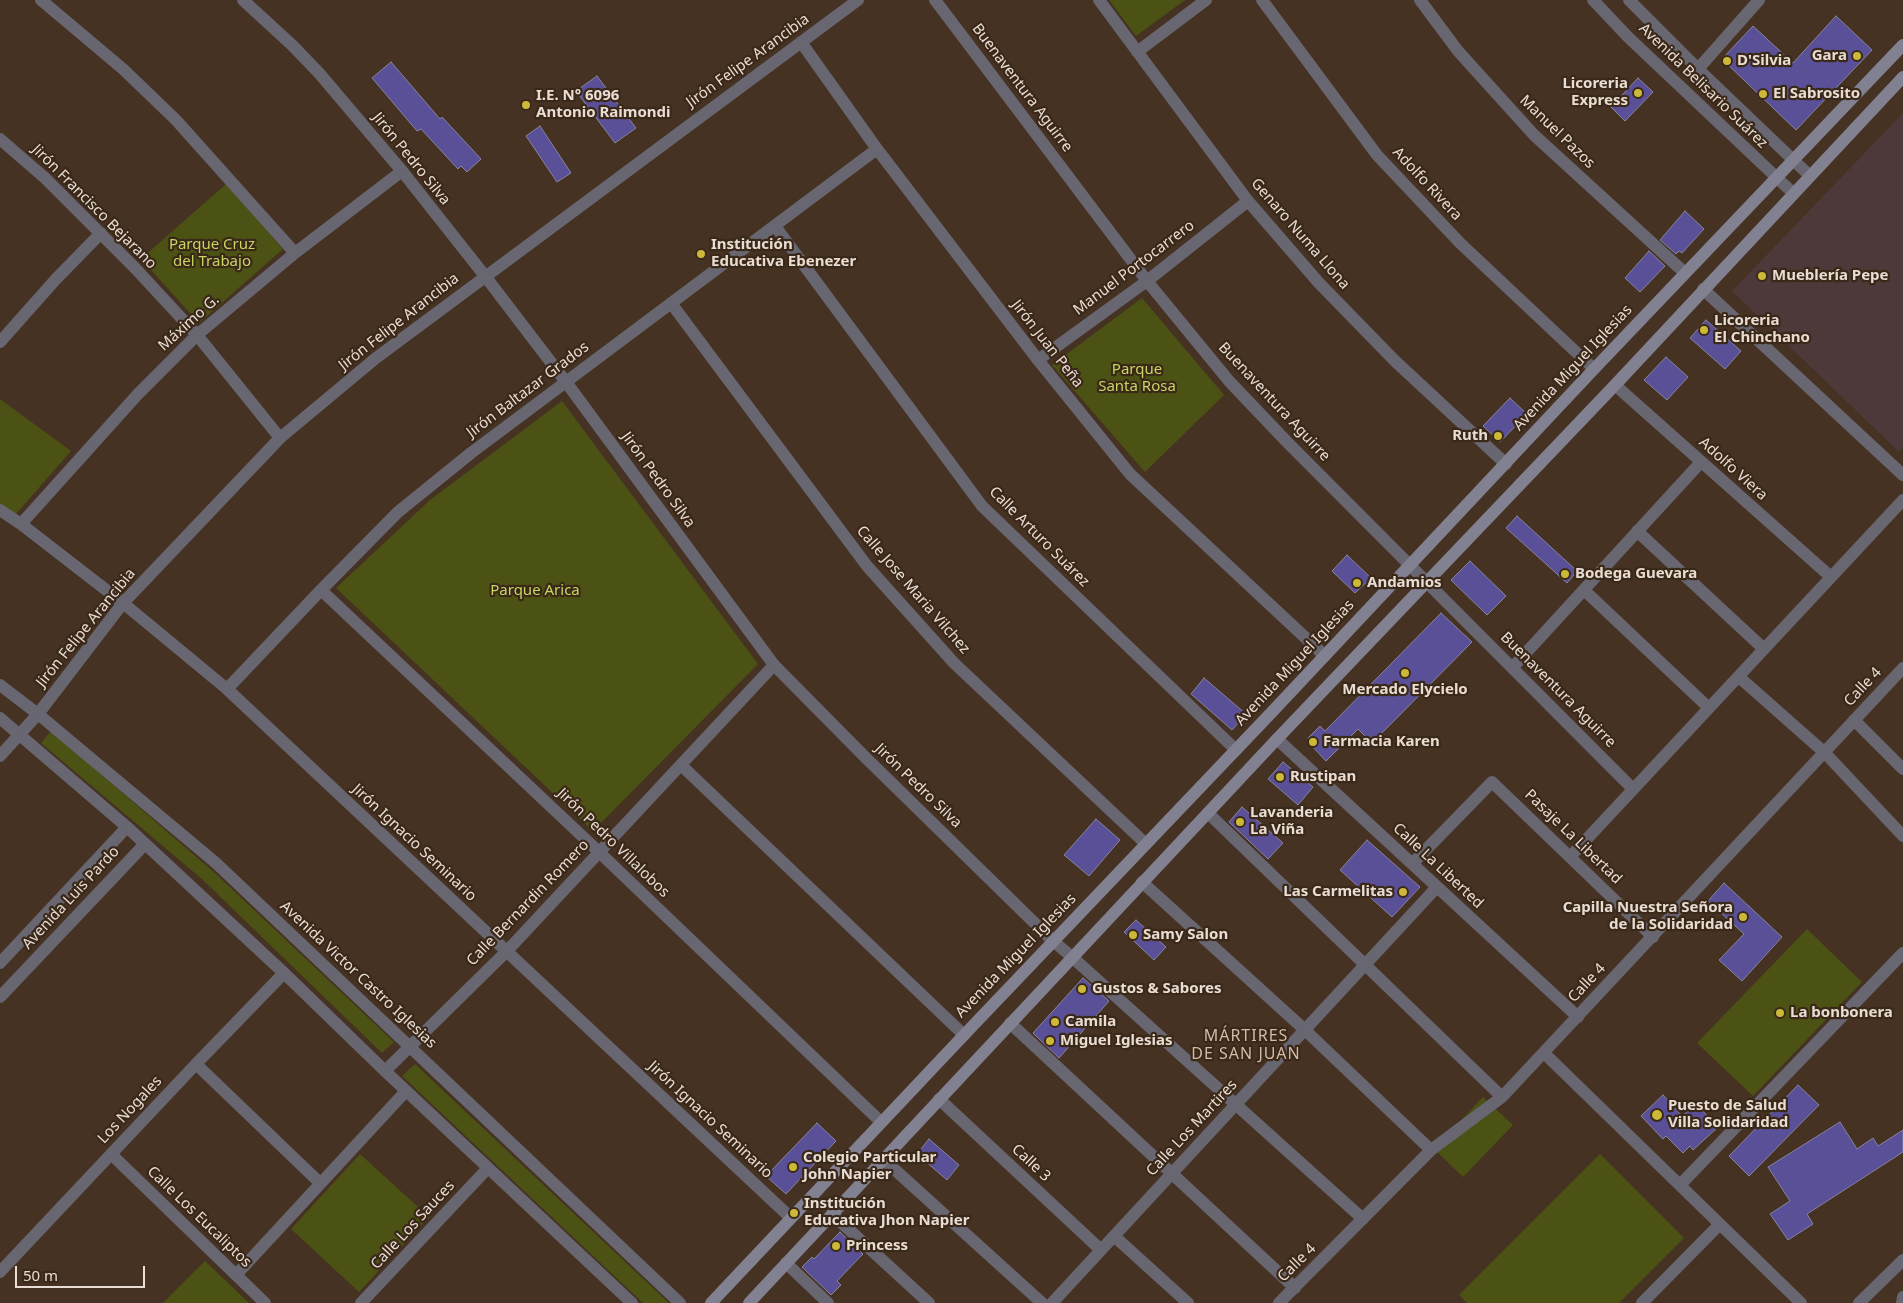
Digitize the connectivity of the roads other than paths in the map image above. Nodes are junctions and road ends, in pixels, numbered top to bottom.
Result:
1 (41, 0) edge
2 (243, 0) edge
3 (858, 0) edge
4 (934, 0) edge
5 (1099, 0) edge
6 (1206, 0) edge
7 (1262, 0) edge
8 (1420, 0) edge
9 (1593, 0) edge
10 (1630, 0) edge
11 (1759, 0) edge
12 (801, 42) junction
13 (1903, 44) edge
14 (1137, 52) junction
15 (1698, 69) junction
16 (1903, 77) edge
17 (0, 139) edge
18 (877, 149) junction
19 (1794, 160) junction
20 (402, 171) junction
21 (1810, 176) junction
22 (1777, 178) junction
23 (1793, 193) junction
24 (1248, 201) junction
25 (775, 226) junction
26 (101, 233) junction
27 (295, 253) junction
28 (1685, 274) junction
29 (485, 276) junction
30 (1147, 281) junction
31 (1703, 290) junction
32 (671, 303) junction
33 (197, 335) junction
34 (0, 342) edge
35 (1038, 360) junction
36 (1594, 369) junction
37 (566, 382) junction
38 (1615, 385) junction
39 (280, 438) junction
40 (1701, 462) junction
41 (1506, 464) junction
42 (1903, 475) edge
43 (1903, 500) edge
44 (0, 510) edge
45 (21, 524) junction
46 (1637, 531) junction
47 (1410, 565) junction
48 (1831, 577) junction
49 (1426, 581) junction
50 (321, 590) junction
51 (1584, 590) junction
52 (123, 603) junction
53 (1764, 649) junction
54 (1324, 656) junction
55 (774, 665) junction
56 (1513, 667) junction
57 (1903, 668) edge
58 (1739, 677) junction
59 (0, 685) edge
60 (227, 689) junction
61 (1709, 708) junction
62 (38, 714) junction
63 (0, 718) edge
64 (1854, 720) junction
65 (20, 734) junction
66 (1276, 739) junction
67 (1236, 750) junction
68 (1825, 753) junction
69 (0, 756) edge
70 (681, 765) junction
71 (1903, 768) edge
72 (1633, 789) junction
73 (1208, 813) junction
74 (127, 827) junction
75 (1903, 836) edge
76 (145, 844) junction
77 (1146, 844) junction
78 (599, 852) junction
79 (1570, 857) junction
80 (1412, 864) junction
81 (1142, 882) junction
82 (1437, 887) junction
83 (1653, 937) junction
84 (1053, 941) junction
85 (507, 951) junction
86 (1903, 953) edge
87 (1072, 957) junction
88 (0, 963) edge
89 (1365, 965) junction
90 (284, 973) junction
91 (0, 997) edge
92 (1578, 1017) junction
93 (1010, 1023) junction
94 (1304, 1030) junction
95 (964, 1035) junction
96 (410, 1046) junction
97 (1544, 1053) junction
98 (196, 1064) junction
99 (385, 1071) junction
100 (406, 1091) junction
101 (1502, 1096) junction
102 (939, 1099) junction
103 (1236, 1105) junction
104 (881, 1122) junction
105 (1431, 1150) junction
106 (111, 1154) junction
107 (883, 1159) junction
108 (488, 1168) junction
109 (1172, 1174) junction
110 (320, 1183) junction
111 (1680, 1185) junction
112 (832, 1214) junction
113 (791, 1218) junction
114 (1363, 1219) junction
115 (1720, 1224) junction
116 (1114, 1236) junction
117 (1101, 1250) junction
118 (1903, 1260) edge
119 (786, 1263) junction
120 (0, 1272) edge
121 (236, 1275) junction
122 (1294, 1288) junction
123 (1903, 1297) edge
124 (1180, 1300) edge
125 (265, 1303) edge
126 (361, 1303) edge
127 (632, 1303) edge
128 (680, 1303) edge
129 (711, 1303) edge
130 (749, 1303) edge
131 (828, 1303) edge
132 (929, 1303) edge
133 (1042, 1303) edge
134 (1052, 1303) edge
135 (1279, 1303) edge
136 (1642, 1303) edge
137 (1801, 1303) edge
138 (1859, 1303) edge
139 (1902, 1303) edge

1 - 27 street
2 - 20 street, Jirón Pedro Silva
3 - 12 street, Jirón Felipe Arancibia
4 - 30 street, Buenaventura Aguirre
5 - 14 street, Genaro Numa Llona
6 - 14 street
7 - 36 street, Adolfo Rivera
8 - 28 street, Manuel Pazos
9 - 22 street, Avenida Belisario Suárez
10 - 15 street, Avenida Belisario Suárez
11 - 15 street
12 - 18 street, Jirón Juan Peña
12 - 29 street, Jirón Felipe Arancibia
13 - 19 main road, Avenida Miguel Iglesias
14 - 24 street, Genaro Numa Llona
15 - 19 street, Avenida Belisario Suárez
16 - 21 main road
17 - 26 street, Jirón Francisco Bejarano
18 - 25 street, Jirón Baltazar Grados
18 - 35 street, Jirón Juan Peña
19 - 21 street, Avenida Belisario Suárez
19 - 22 main road, Avenida Miguel Iglesias
20 - 27 street, Máximo G.
20 - 29 street, Jirón Pedro Silva
21 - 23 main road
22 - 23 street, Avenida Belisario Suárez
22 - 28 main road, Avenida Miguel Iglesias
23 - 31 main road
24 - 30 street, Manuel Portocarrero
24 - 41 street, Genaro Numa Llona
25 - 32 street, Jirón Baltazar Grados
25 - 67 street, Calle Arturo Suárez
26 - 33 street, Jirón Francisco Bejarano
26 - 34 street
27 - 33 street, Máximo G.
28 - 36 main road, Avenida Miguel Iglesias
29 - 37 street, Jirón Pedro Silva
29 - 39 street, Jirón Felipe Arancibia
30 - 35 street, Manuel Portocarrero
30 - 47 street, Buenaventura Aguirre
31 - 38 main road
31 - 42 street
32 - 37 street, Jirón Baltazar Grados
32 - 77 street, Calle Jose Maria Vilchez
33 - 39 street, Jirón Francisco Bejarano
33 - 45 street, Máximo G.
35 - 54 street, Jirón Juan Peña
36 - 41 main road, Avenida Miguel Iglesias
37 - 50 street, Jirón Baltazar Grados
37 - 55 street, Jirón Pedro Silva
38 - 40 street, Adolfo Viera
38 - 49 main road
39 - 52 street, Jirón Felipe Arancibia
40 - 46 street
40 - 48 street, Adolfo Viera
41 - 47 main road, Avenida Miguel Iglesias
43 - 48 street
44 - 45 street, Jirón Ignacio Seminario
45 - 52 street, Jirón Ignacio Seminario
46 - 51 street
46 - 53 street
47 - 49 street, Buenaventura Aguirre
47 - 54 main road, Avenida Miguel Iglesias
48 - 53 street
49 - 56 street, Buenaventura Aguirre
49 - 66 main road
50 - 60 street, Jirón Baltazar Grados
50 - 78 street, Jirón Pedro Villalobos
51 - 56 street
51 - 61 street
52 - 60 street, Jirón Ignacio Seminario
52 - 62 street, Jirón Felipe Arancibia
53 - 58 street
54 - 67 main road, Avenida Miguel Iglesias
55 - 70 street, Calle Bernardin Romero
55 - 84 street, Jirón Pedro Silva
56 - 72 street, Buenaventura Aguirre
57 - 64 street, Calle 4
58 - 61 street
58 - 68 street
59 - 62 street, Avenida Victor Castro Iglesias
60 - 85 street, Jirón Ignacio Seminario
61 - 72 street
62 - 65 street, Jirón Felipe Arancibia
62 - 96 street, Avenida Victor Castro Iglesias
63 - 65 street
64 - 68 street, Calle 4
64 - 71 street
65 - 69 street, Jirón Felipe Arancibia
65 - 74 street
66 - 73 main road
66 - 80 street, Calle La Liberted
67 - 77 main road, Avenida Miguel Iglesias
68 - 75 street
68 - 83 street, Calle 4
70 - 78 street, Calle Bernardin Romero
70 - 95 street
72 - 79 street
73 - 81 main road
73 - 89 street
74 - 76 street
74 - 88 street, Avenida Luis Pardo
76 - 90 street
76 - 91 street, Avenida Luis Pardo
77 - 84 main road, Avenida Miguel Iglesias
78 - 85 street, Calle Bernardin Romero
78 - 104 street, Jirón Pedro Villalobos
79 - 80 street, Pasaje La Libertad
79 - 83 street, Pasaje La Libertad
80 - 82 street, Calle La Liberted
81 - 87 main road
81 - 94 street
82 - 89 street, Calle Los Martires
82 - 92 street, Calle La Liberted
83 - 92 street, Calle 4
84 - 87 street, Jirón Pedro Silva
84 - 95 main road, Avenida Miguel Iglesias
85 - 96 street, Calle Bernardin Romero
85 - 113 street, Jirón Ignacio Seminario
86 - 111 street
87 - 93 main road
87 - 103 street, Jirón Pedro Silva
89 - 94 street, Calle Los Martires
89 - 101 street
90 - 98 street, Los Nogales
90 - 99 street
92 - 97 street, Calle 4
93 - 102 main road
93 - 109 street
94 - 103 street, Calle Los Martires
94 - 105 street
95 - 104 main road, Avenida Miguel Iglesias
96 - 99 street, Calle Bernardin Romero
96 - 128 street, Avenida Victor Castro Iglesias
97 - 101 street, Calle 4
97 - 111 street
98 - 106 street, Los Nogales
98 - 110 street
99 - 100 street
100 - 108 street
100 - 110 street
101 - 105 street, Calle 4
102 - 107 main road
102 - 117 street, Calle 3
103 - 109 street, Calle Los Martires
103 - 114 street, Jirón Pedro Silva
104 - 113 main road, Avenida Miguel Iglesias
105 - 114 street, Calle 4
106 - 120 street, Los Nogales
106 - 121 street, Calle Los Eucaliptos
107 - 112 main road
107 - 133 street
108 - 126 street, Calle Los Sauces
108 - 127 street
109 - 116 street, Calle Los Martires
109 - 122 street
110 - 121 street
111 - 115 street
112 - 119 main road
112 - 132 street
113 - 129 main road, Avenida Miguel Iglesias
114 - 122 street, Calle 4
115 - 136 street
115 - 137 street
116 - 117 street, Calle Los Martires
116 - 124 street
117 - 134 street, Calle Los Martires
118 - 138 street
119 - 130 main road
119 - 131 street
121 - 125 street, Calle Los Eucaliptos
122 - 135 street, Calle 4
123 - 139 street

